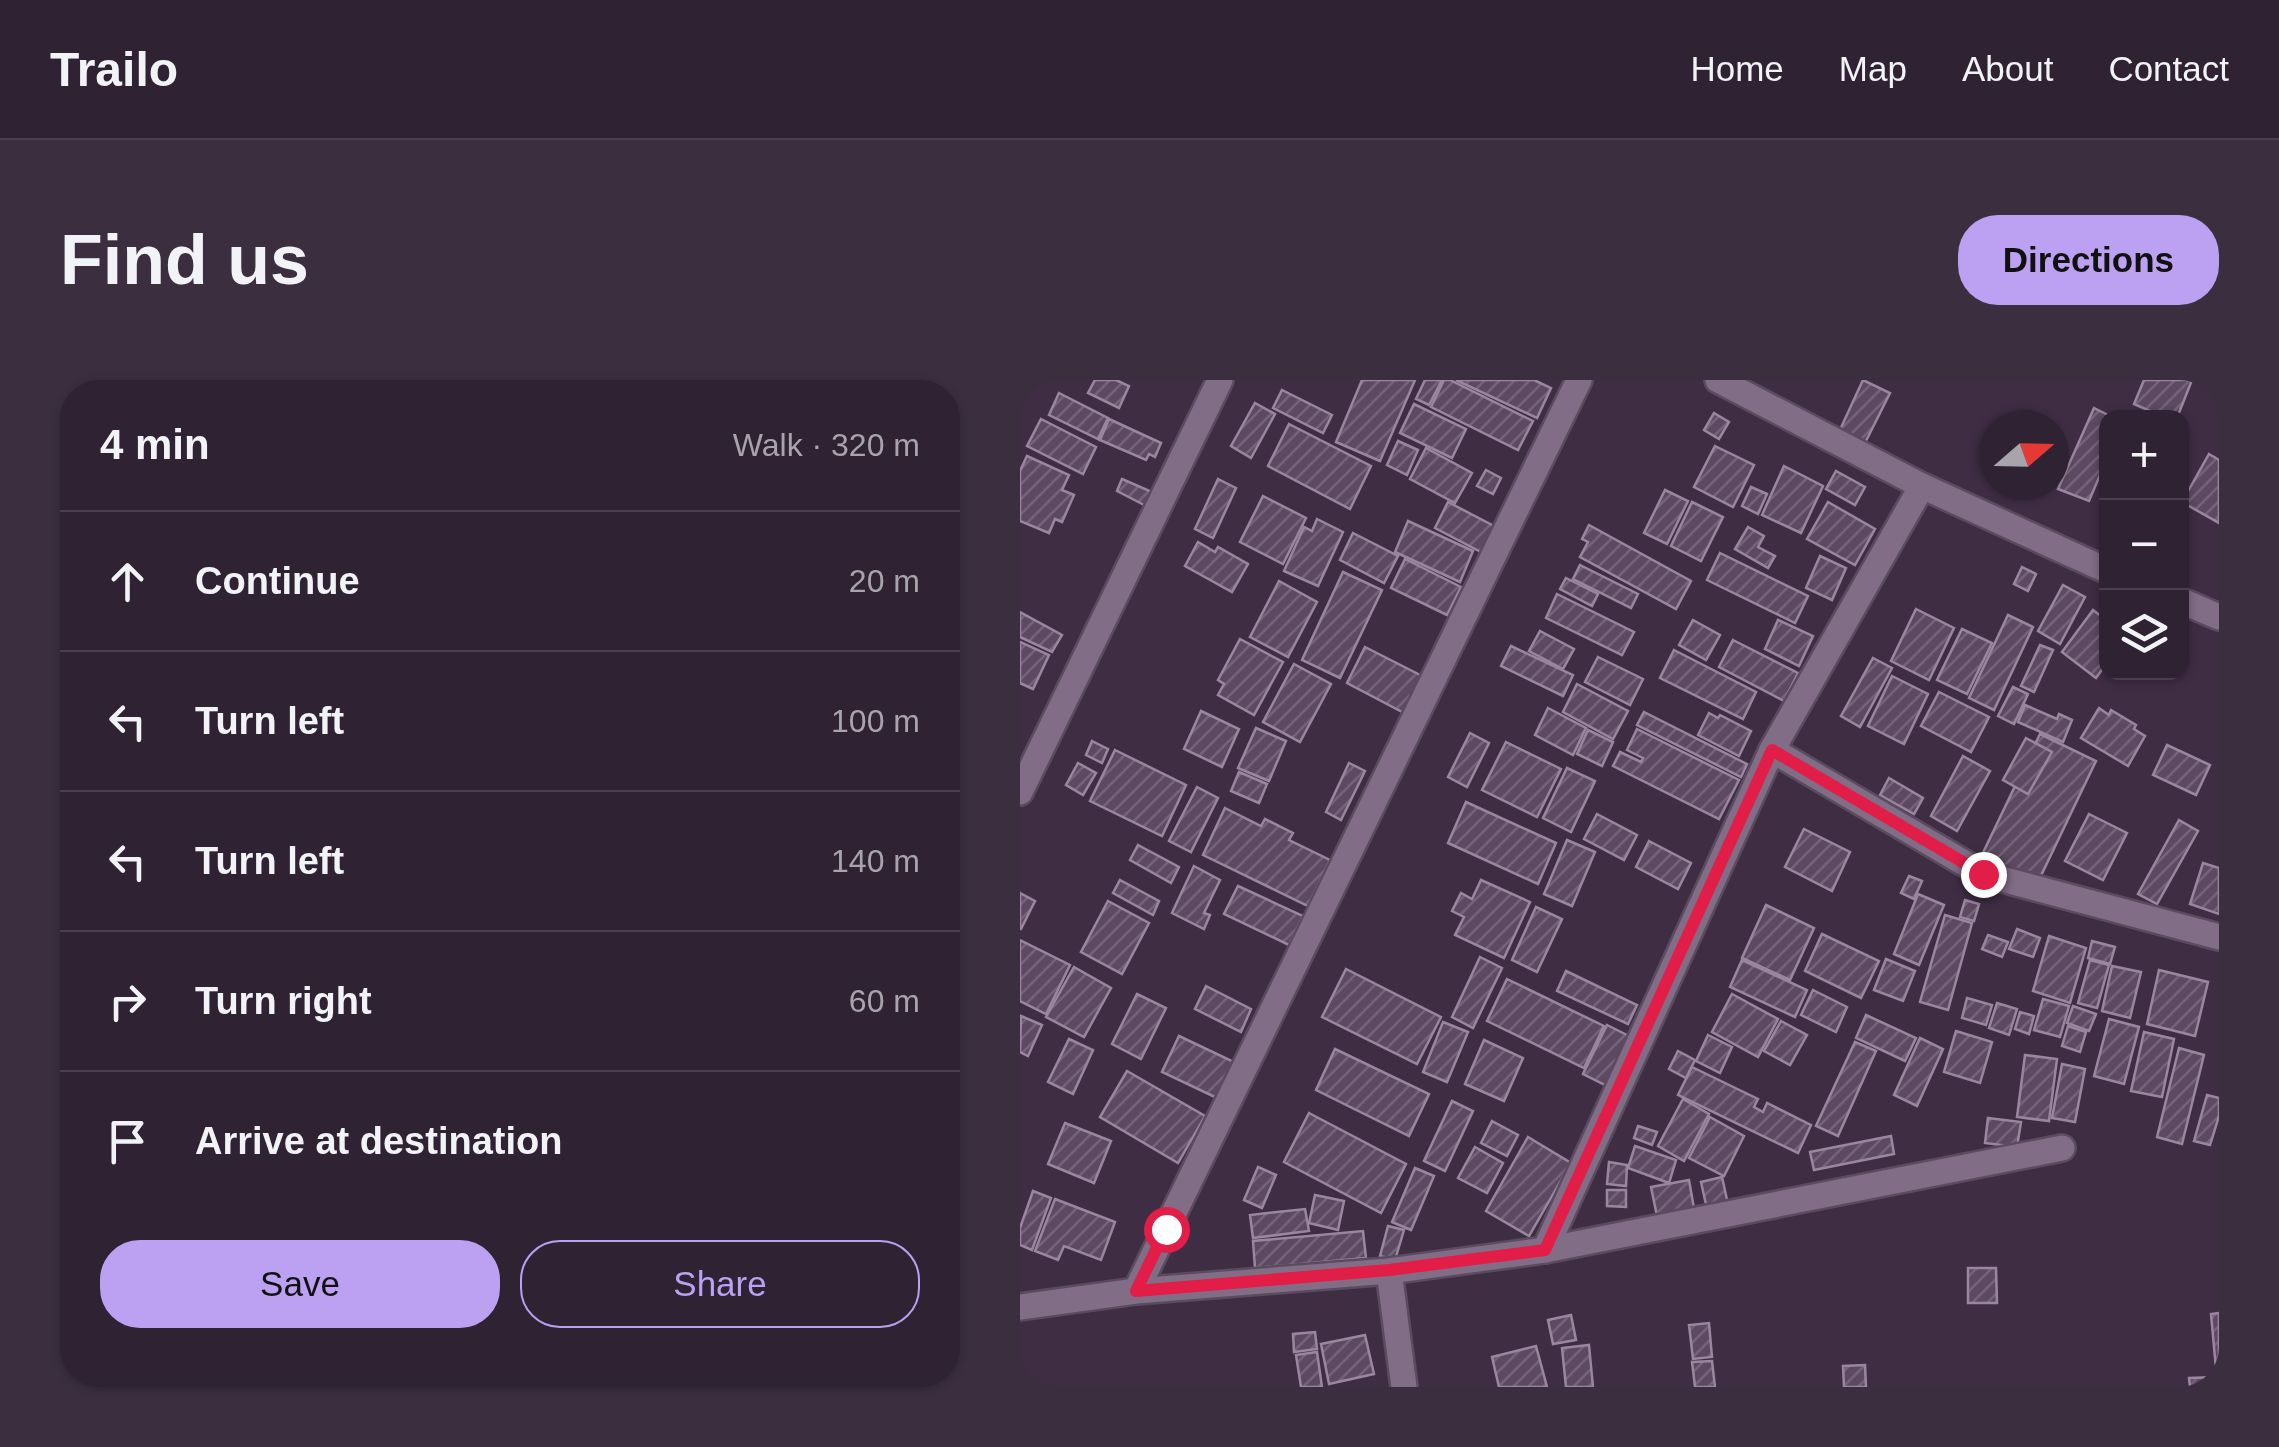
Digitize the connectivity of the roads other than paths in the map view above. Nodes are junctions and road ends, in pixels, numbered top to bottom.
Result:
1 (1220, 380) edge
2 (1579, 380) edge
3 (1718, 380) edge
4 (1922, 486) junction
5 (2099, 567) edge
6 (2189, 605) edge
7 (2219, 617) edge
8 (1772, 750) junction
9 (1020, 792) edge
10 (2219, 938) edge
11 (2062, 1148) dead end
12 (1545, 1250) junction
13 (1389, 1270) junction
14 (1136, 1291) junction
15 (1020, 1307) edge
16 (1404, 1387) edge

1 - 9 street
2 - 14 street
3 - 4 street
4 - 5 street
4 - 8 street
6 - 7 street
8 - 10 street
8 - 12 street
11 - 12 street
12 - 13 street
13 - 14 street
13 - 16 street
14 - 15 street

